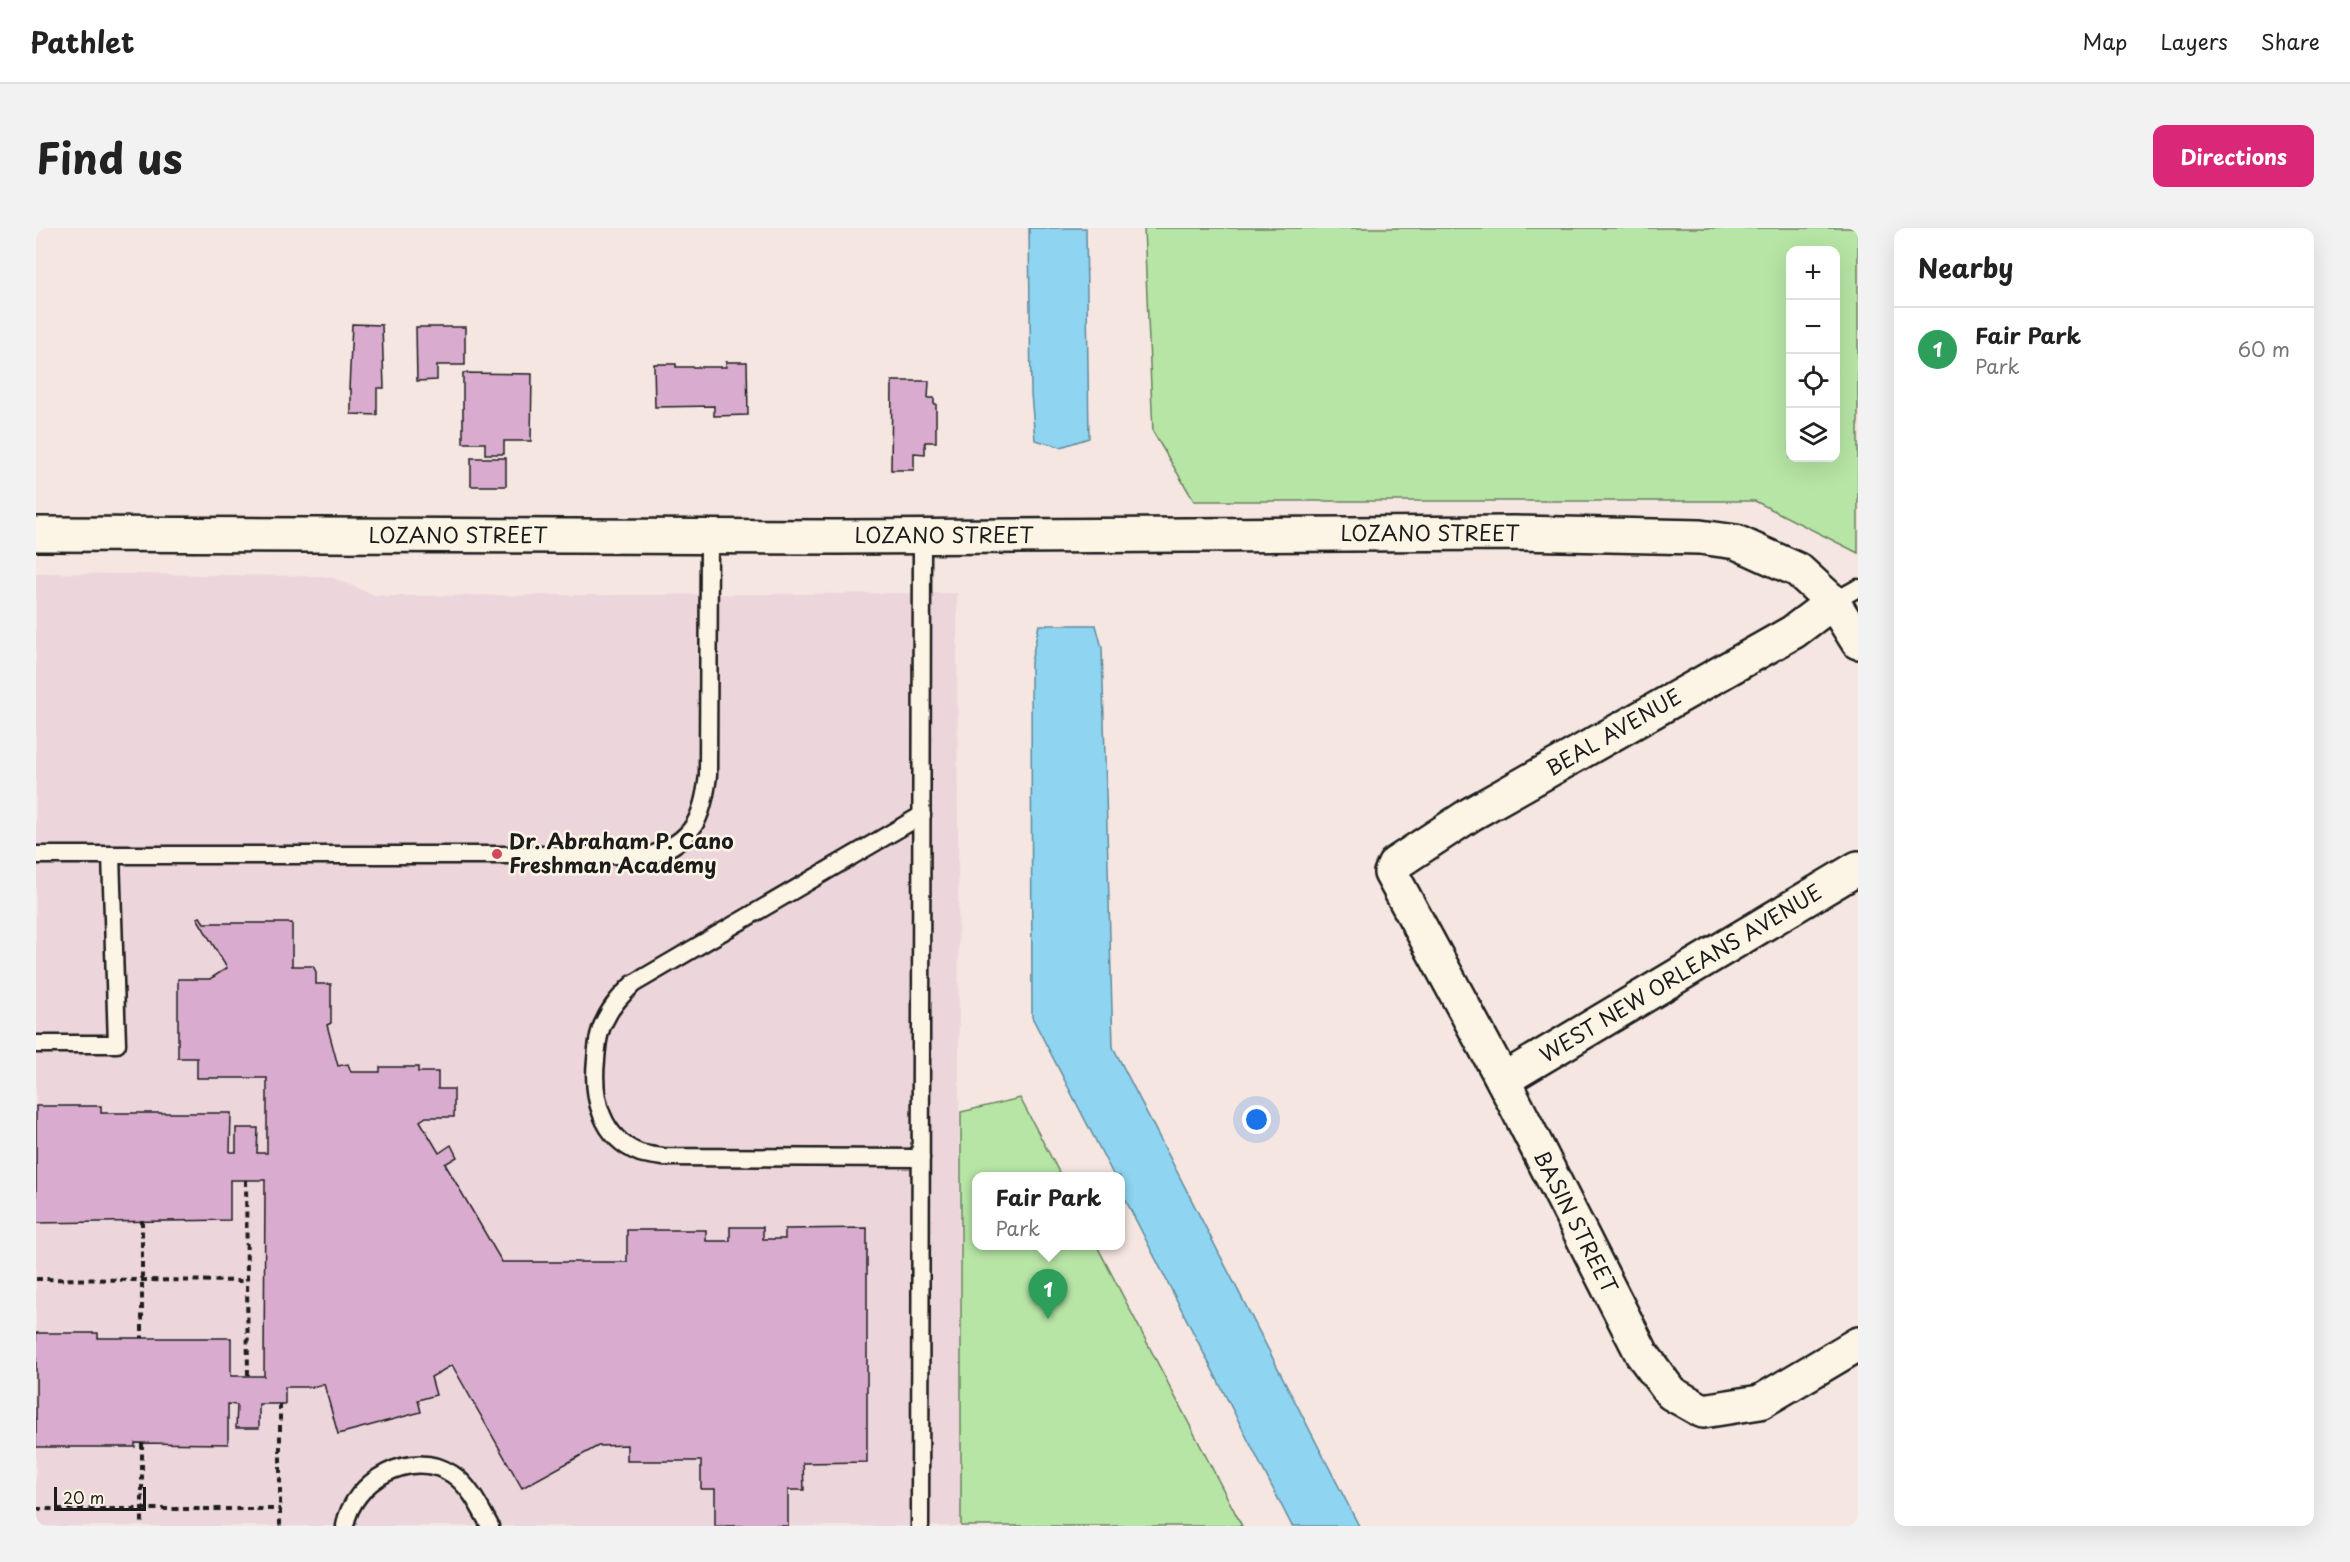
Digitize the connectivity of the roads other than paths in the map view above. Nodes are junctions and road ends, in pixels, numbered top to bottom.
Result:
1 (36, 534) edge
2 (709, 536) junction
3 (922, 536) junction
4 (1845, 595) edge
5 (1858, 642) edge
6 (922, 815) junction
7 (36, 855) edge
8 (111, 855) junction
9 (1395, 864) joint
10 (1858, 868) edge
11 (36, 1044) edge
12 (1503, 1080) junction
13 (921, 1158) junction
14 (1858, 1344) edge
15 (345, 1526) edge
16 (490, 1526) edge
17 (920, 1526) edge

1 - 2 street, LOZANO STREET
2 - 3 street, LOZANO STREET
2 - 8 lane
3 - 4 street, LOZANO STREET
3 - 6 lane
4 - 5 street, LOZANO STREET
4 - 9 street, BEAL AVENUE
6 - 13 lane
6 - 13 lane
7 - 8 lane
8 - 11 lane
9 - 12 street, BASIN STREET
10 - 12 street, WEST NEW ORLEANS AVENUE
12 - 14 street, BASIN STREET
13 - 17 lane
15 - 16 lane

